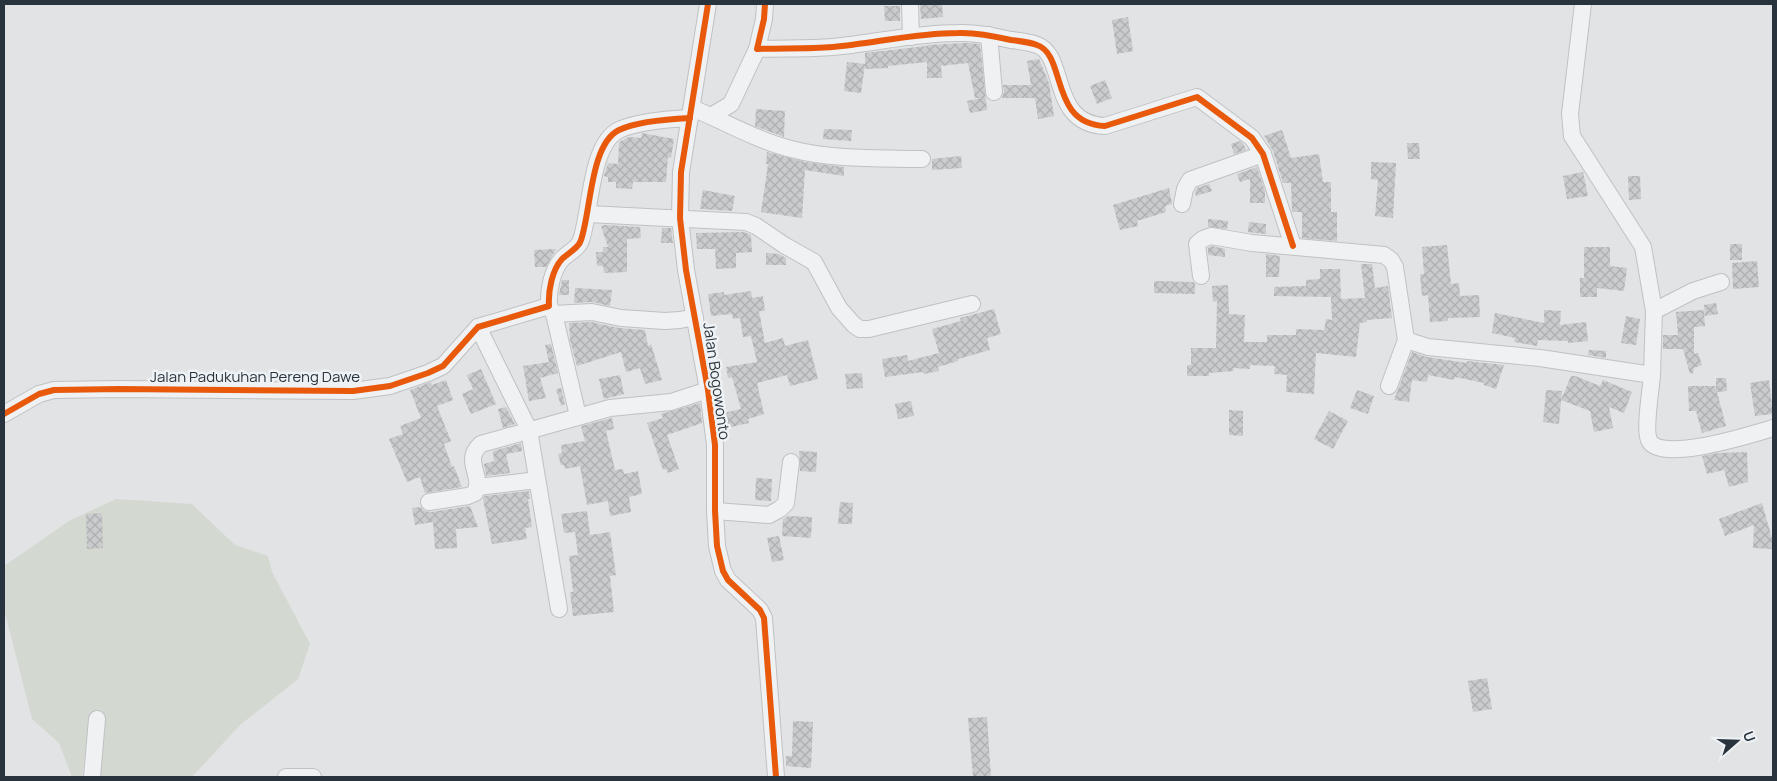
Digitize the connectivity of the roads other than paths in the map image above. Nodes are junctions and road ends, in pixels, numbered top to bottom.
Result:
1 (708, 4) edge
2 (765, 4) edge
3 (910, 4) edge
4 (1583, 4) edge
5 (989, 36) junction
6 (911, 37) junction
7 (757, 50) junction
8 (994, 92) dead end
9 (691, 113) junction
10 (712, 116) junction
11 (1263, 154) junction
12 (922, 159) dead end
13 (1182, 204) dead end
14 (588, 214) junction
15 (680, 218) junction
16 (1293, 246) junction
17 (1201, 276) dead end
18 (1721, 282) dead end
19 (972, 304) dead end
20 (551, 310) junction
21 (1654, 310) junction
22 (695, 317) junction
23 (478, 327) junction
24 (1406, 340) junction
25 (1652, 375) junction
26 (1389, 386) dead end
27 (708, 390) junction
28 (4, 414) edge
29 (578, 416) junction
30 (1773, 428) edge
31 (529, 430) junction
32 (791, 462) dead end
33 (537, 480) junction
34 (478, 487) junction
35 (429, 502) dead end
36 (715, 511) junction
37 (559, 609) dead end
38 (98, 719) dead end
39 (92, 777) edge
40 (286, 777) edge
41 (313, 777) edge
42 (776, 777) edge

1 - 9 street, Jalan Bogowonto
2 - 7 street
3 - 6 street
4 - 21 street
5 - 6 street
5 - 8 street
5 - 11 street
6 - 7 street
7 - 10 street
9 - 10 street
9 - 14 street
9 - 15 street, Jalan Bogowonto
10 - 12 street
11 - 13 street
11 - 16 street
14 - 15 street
14 - 20 street
15 - 19 street
15 - 22 street, Jalan Bogowonto
16 - 17 street
16 - 24 street
18 - 21 street
20 - 22 street
20 - 23 street
20 - 29 street
21 - 25 street
22 - 27 street, Jalan Bogowonto
23 - 28 street, Jalan Padukuhan Pereng Dawe
23 - 31 street
24 - 25 street
24 - 26 street
25 - 30 street
27 - 29 street
27 - 36 street, Jalan Bogowonto
29 - 31 street
31 - 33 street
31 - 34 street
32 - 36 street
33 - 34 street
33 - 37 street
34 - 35 street
36 - 42 street, Jalan Bogowonto
38 - 39 street
40 - 41 street

